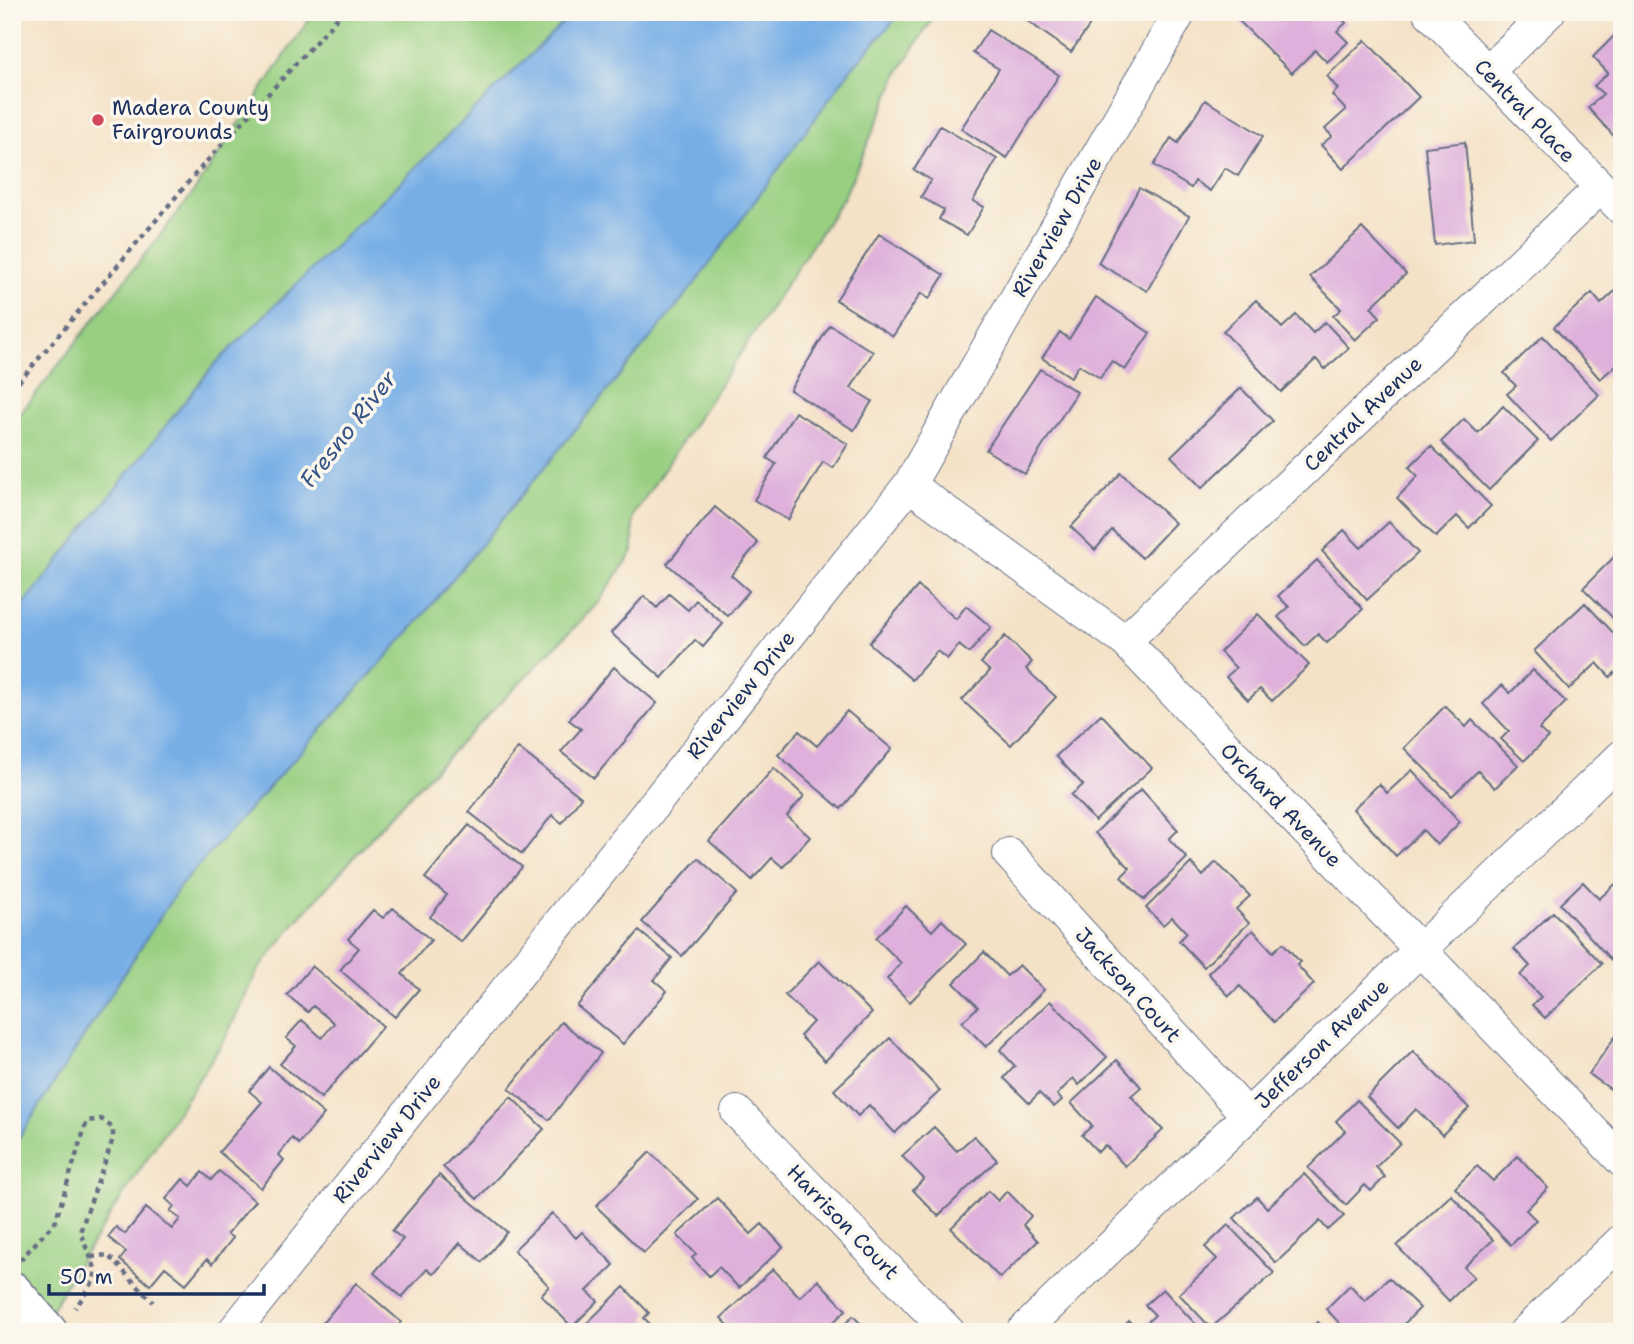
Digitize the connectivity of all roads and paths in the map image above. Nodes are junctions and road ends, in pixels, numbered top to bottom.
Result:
1 (343, 12) edge
2 (1180, 12) edge
3 (1429, 12) edge
4 (1549, 12) edge
5 (1487, 72) junction
6 (1611, 198) edge
7 (12, 390) edge
8 (909, 485) junction
9 (1125, 641) junction
10 (1622, 756) edge
11 (1009, 854) dead end
12 (1419, 950) junction
13 (737, 1112) dead end
14 (1247, 1115) junction
15 (1622, 1161) edge
16 (1622, 1240) edge
17 (91, 1257) junction
18 (12, 1268) edge
19 (153, 1302) dead end
20 (41, 1310) edge
21 (233, 1332) edge
22 (948, 1332) edge
23 (1021, 1332) edge
24 (1525, 1332) edge

1 - 7 path
2 - 8 street, Riverview Drive
3 - 5 street, Central Place
4 - 5 street
5 - 6 street, Central Place
6 - 9 street, Central Avenue
8 - 9 street, Orchard Avenue
8 - 21 street, Riverview Drive
9 - 12 street, Orchard Avenue
10 - 12 street, Jefferson Avenue
11 - 14 street, Jackson Court
12 - 14 street, Jefferson Avenue
12 - 15 street, Orchard Avenue
13 - 22 street, Harrison Court
14 - 23 street, Jefferson Avenue
16 - 24 street
17 - 18 path
17 - 19 path
17 - 20 path

